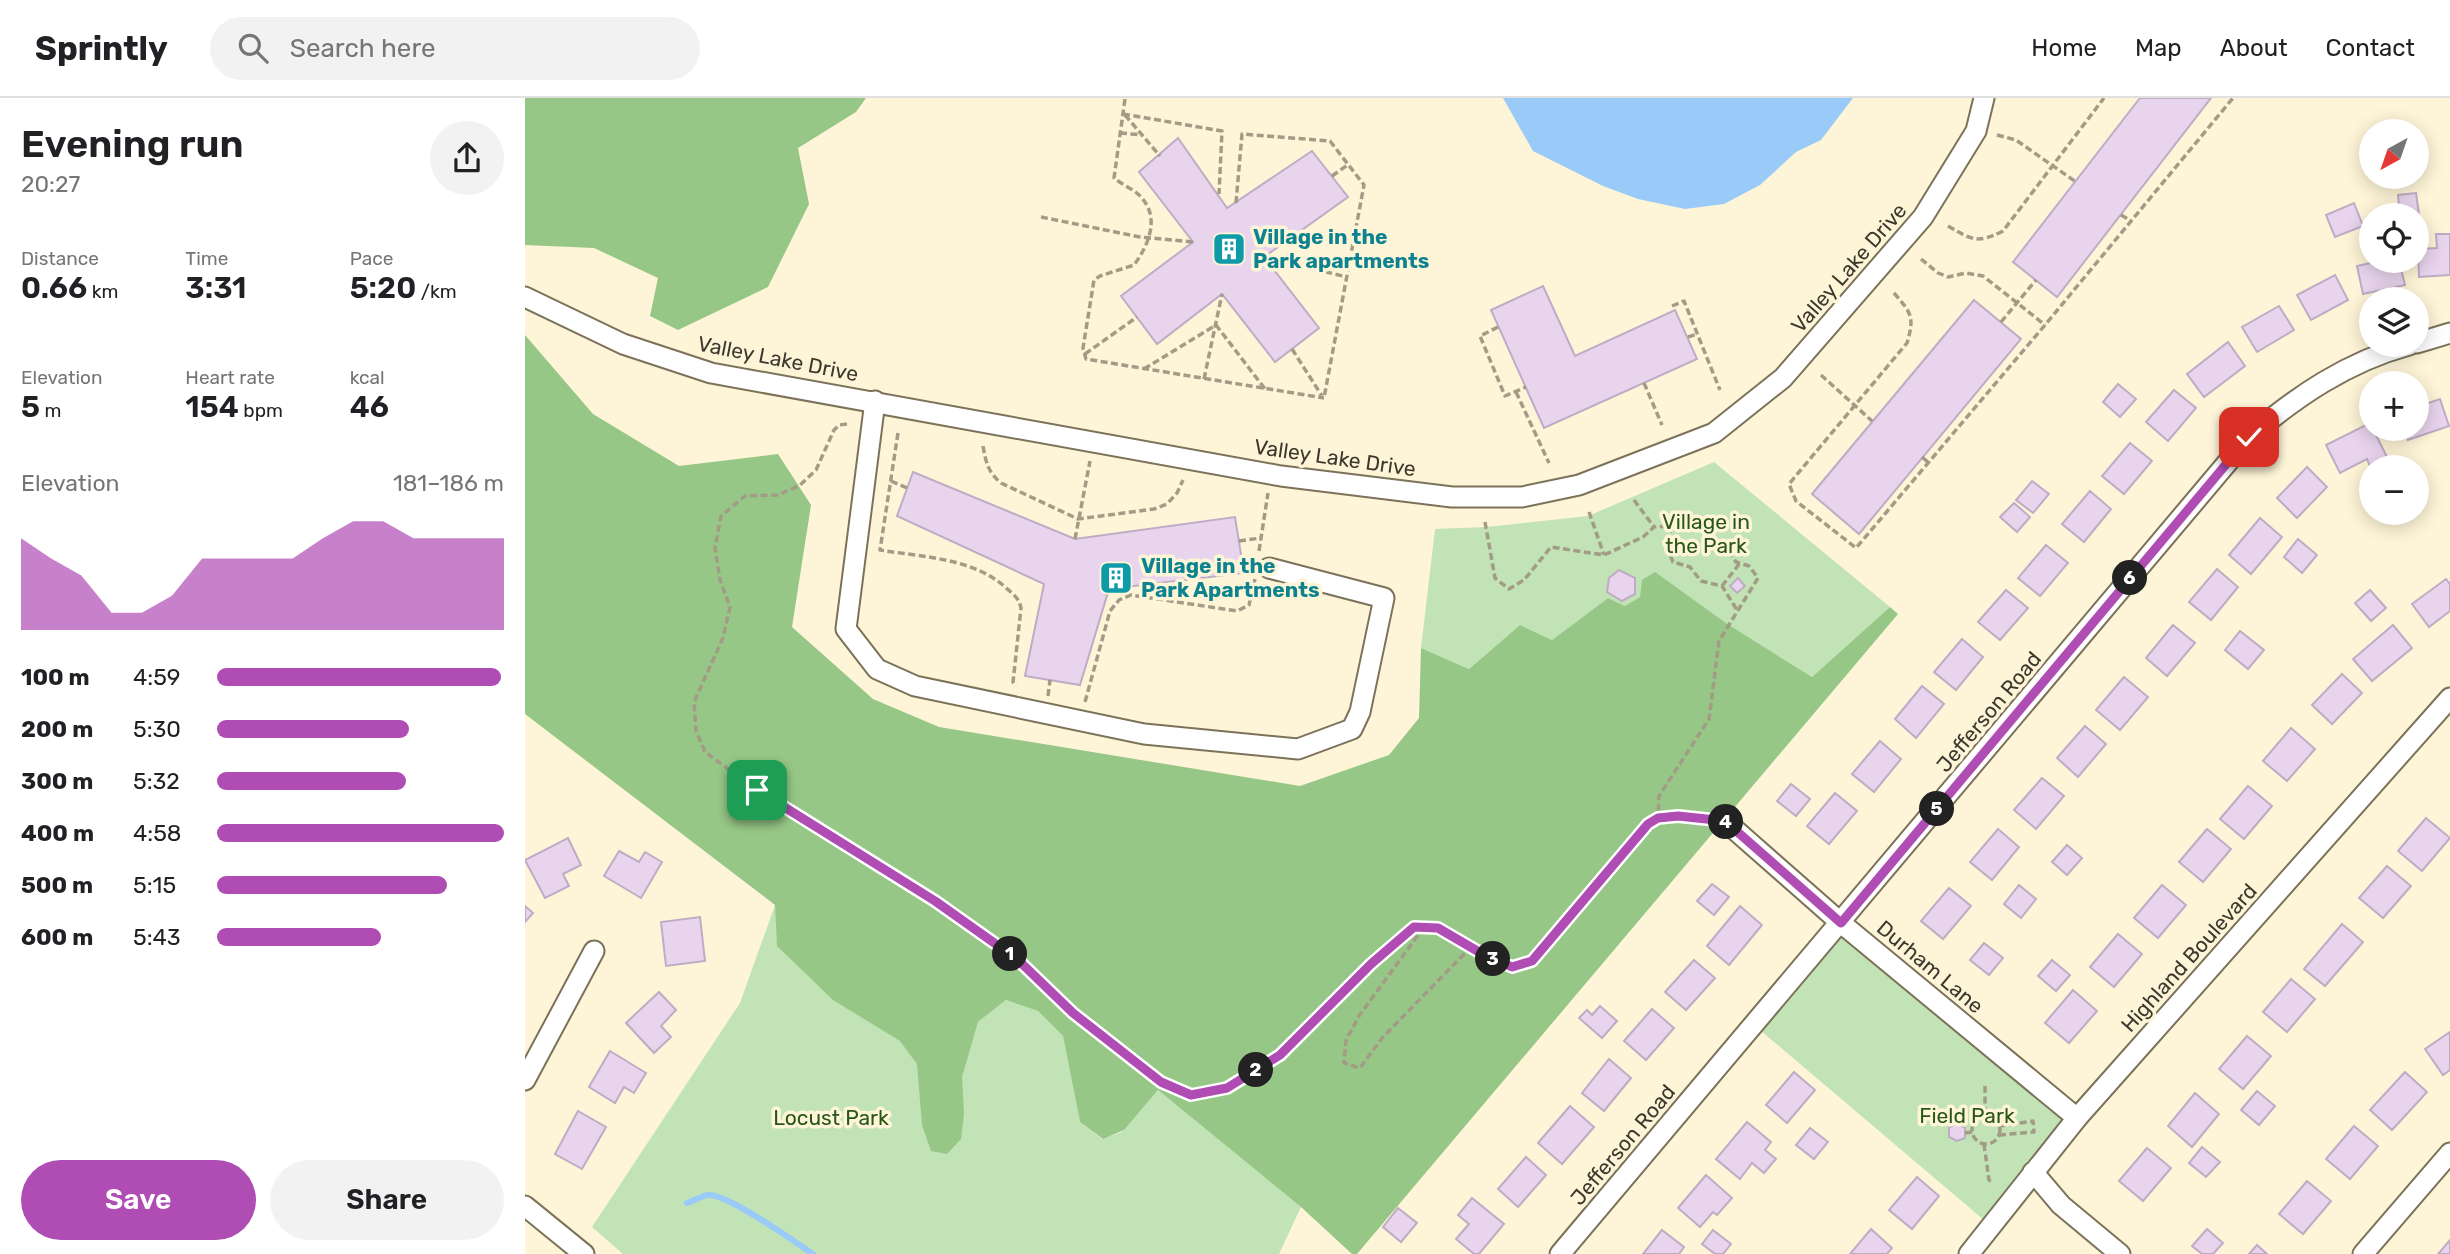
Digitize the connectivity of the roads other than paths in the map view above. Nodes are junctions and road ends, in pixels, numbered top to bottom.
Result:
1 (1984, 98) edge
2 (525, 298) edge
3 (2450, 333) edge
4 (2429, 339) edge
5 (2376, 357) edge
6 (875, 401) junction
7 (1261, 566) road end
8 (2450, 698) edge
9 (1725, 821) road end
10 (1841, 923) junction
11 (594, 951) dead end
12 (525, 1080) edge
13 (2077, 1118) junction
14 (2450, 1153) edge
15 (2033, 1172) junction
16 (525, 1206) edge
17 (584, 1254) edge
18 (1560, 1254) edge
19 (1969, 1254) edge
20 (2120, 1254) edge
21 (2363, 1254) edge

1 - 6 street, Valley Lake Drive
2 - 6 street, Valley Lake Drive
3 - 4 street
5 - 10 street, Jefferson Road
6 - 7 street
8 - 13 street, Highland Boulevard
9 - 10 street, Durham Lane
10 - 13 street, Durham Lane
10 - 18 street, Jefferson Road
11 - 12 street
13 - 15 street, Highland Boulevard
14 - 21 street
15 - 19 street, Highland Boulevard
15 - 20 street
16 - 17 street

